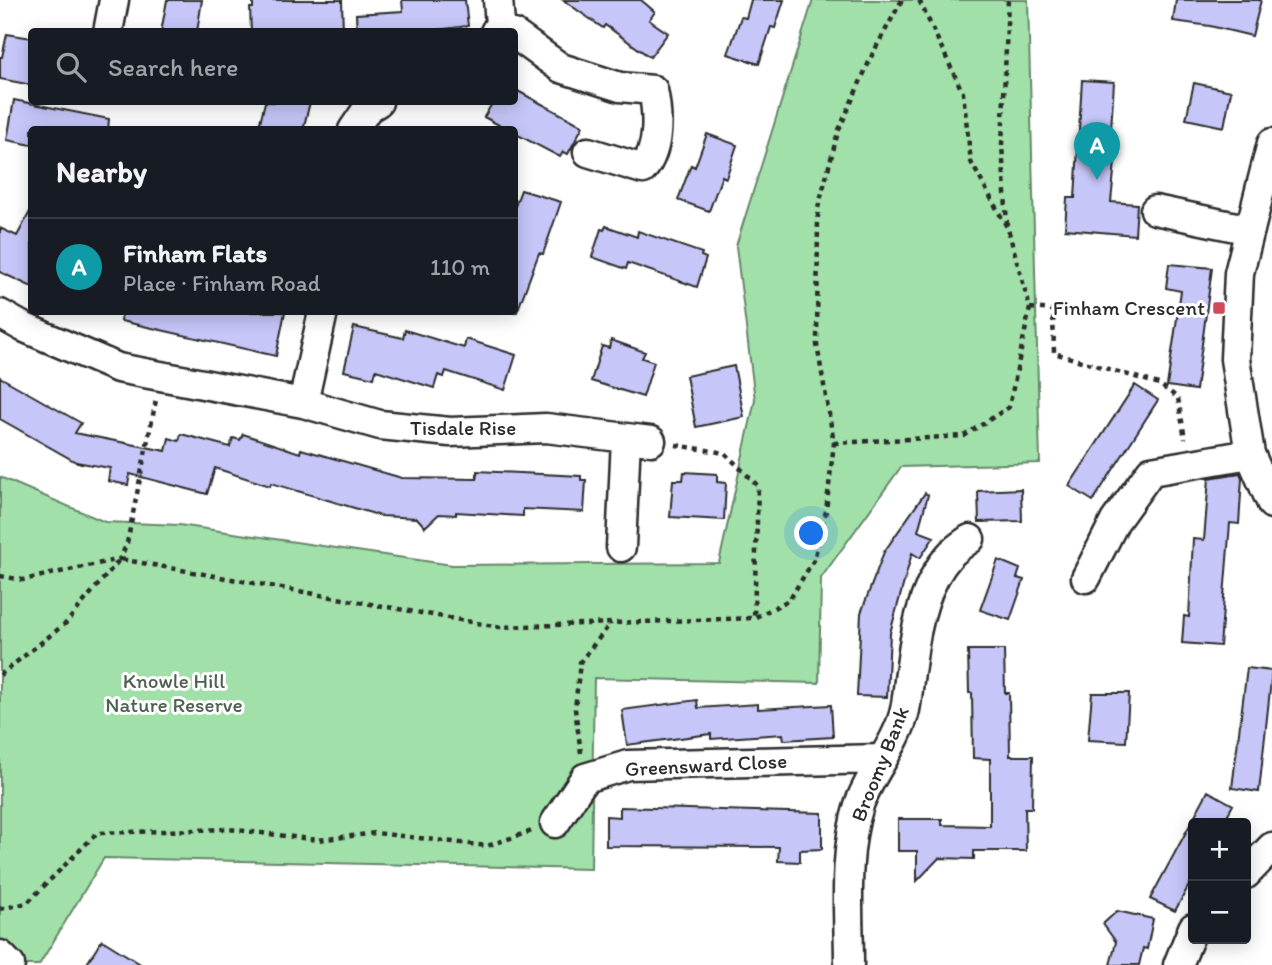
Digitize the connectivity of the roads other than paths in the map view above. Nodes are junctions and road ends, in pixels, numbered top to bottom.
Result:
1 (114, 0) edge
2 (109, 28) edge
3 (518, 35) edge
4 (373, 105) edge
5 (356, 126) edge
6 (1272, 143) edge
7 (588, 152) dead end
8 (1156, 210) dead end
9 (1250, 230) junction
10 (0, 314) edge
11 (322, 315) edge
12 (303, 403) junction
13 (1250, 454) junction
14 (1272, 504) edge
15 (970, 539) dead end
16 (621, 547) dead end
17 (1086, 578) dead end
18 (881, 759) junction
19 (555, 823) road end
20 (1272, 846) edge
21 (1251, 869) edge
22 (1188, 940) edge
23 (0, 955) edge
24 (10, 965) edge
25 (849, 965) edge
26 (1178, 965) edge

1 - 2 street
3 - 7 street
4 - 5 street
6 - 9 street
8 - 9 street
9 - 13 street
10 - 12 street, Tisdale Rise
11 - 12 street
12 - 16 street, Tisdale Rise
13 - 14 street
13 - 17 street
15 - 18 street, Broomy Bank
18 - 19 street, Greensward Close
18 - 25 street, Broomy Bank
20 - 21 street
22 - 26 street
23 - 24 street

